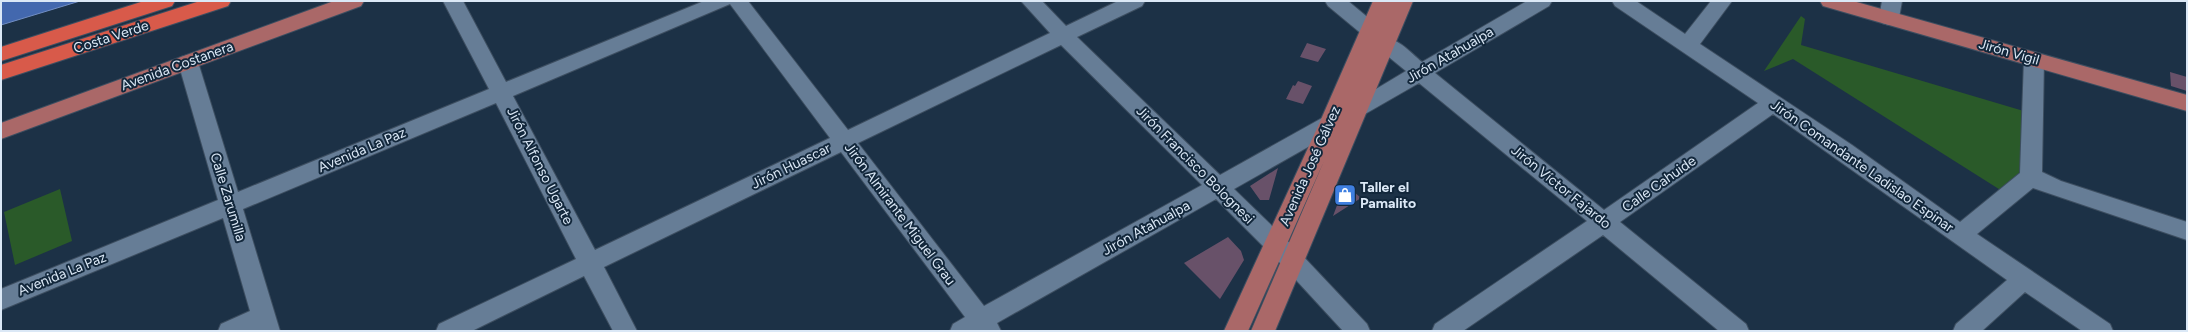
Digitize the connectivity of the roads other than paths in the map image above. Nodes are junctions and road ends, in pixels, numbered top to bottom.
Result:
1 (165, 1) edge
2 (221, 1) edge
3 (354, 1) edge
4 (453, 1) edge
5 (722, 1) edge
6 (738, 1) edge
7 (1031, 1) edge
8 (1135, 1) edge
9 (1335, 1) edge
10 (1383, 1) edge
11 (1403, 1) edge
12 (1542, 1) edge
13 (1622, 1) edge
14 (1722, 1) edge
15 (1830, 1) edge
16 (1890, 9) edge
17 (1063, 35) junction
18 (1378, 37) junction
19 (1687, 46) junction
20 (1, 54) edge
21 (2034, 59) junction
22 (188, 62) junction
23 (1421, 72) junction
24 (1, 73) edge
25 (502, 92) junction
26 (1773, 103) junction
27 (2187, 103) edge
28 (1358, 109) junction
29 (1330, 124) junction
30 (1, 131) edge
31 (844, 140) junction
32 (2031, 177) junction
33 (1218, 188) junction
34 (231, 205) junction
35 (1604, 222) junction
36 (2187, 231) edge
37 (1960, 235) junction
38 (1275, 244) junction
39 (1292, 261) junction
40 (590, 263) junction
41 (2024, 279) junction
42 (1, 300) edge
43 (266, 323) edge
44 (977, 327) edge
45 (230, 331) edge
46 (448, 331) edge
47 (625, 331) edge
48 (1236, 331) edge
49 (1263, 331) edge
50 (1358, 331) edge
51 (1444, 331) edge
52 (1737, 331) edge
53 (1965, 331) edge
54 (2101, 331) edge

1 - 20 highway, Costa Verde
2 - 24 highway, Costa Verde
3 - 22 main road, Avenida Costanera
4 - 25 street, Jirón Alfonso Ugarte
5 - 25 street, Avenida La Paz
6 - 31 street, Jirón Almirante Miguel Grau
7 - 17 street, Jirón Francisco Bolognesi
8 - 17 street, Jirón Huascar
9 - 18 street, Jirón Víctor Fajardo
10 - 18 main road, Avenida José Gálvez
11 - 18 main road, Avenida José Gálvez
12 - 23 street, Jirón Atahualpa
13 - 19 street, Jirón Comandante Ladislao Espinar
14 - 19 street
15 - 16 main road, Jirón Vigil
16 - 21 main road, Jirón Vigil
17 - 31 street, Jirón Huascar
17 - 33 street, Jirón Francisco Bolognesi
18 - 23 street, Jirón Víctor Fajardo
18 - 28 main road, Avenida José Gálvez
18 - 29 main road, Avenida José Gálvez
19 - 26 street, Jirón Comandante Ladislao Espinar
21 - 27 main road, Jirón Vigil
21 - 32 street
22 - 30 main road, Avenida Costanera
22 - 34 street, Calle Zarumilla
23 - 28 street, Jirón Atahualpa
23 - 35 street, Jirón Víctor Fajardo
25 - 34 street, Avenida La Paz
25 - 40 street, Jirón Alfonso Ugarte
26 - 35 street, Calle Cahuide
26 - 37 street, Jirón Comandante Ladislao Espinar
28 - 39 main road, Avenida José Gálvez
29 - 33 street, Jirón Atahualpa
29 - 38 main road, Avenida José Gálvez
31 - 40 street, Jirón Huascar
31 - 44 street, Jirón Almirante Miguel Grau
32 - 36 street
32 - 37 street
33 - 38 street, Jirón Francisco Bolognesi
33 - 44 street, Jirón Atahualpa
34 - 42 street, Avenida La Paz
34 - 43 street, Calle Zarumilla
35 - 51 street, Calle Cahuide
35 - 52 street, Jirón Víctor Fajardo
37 - 41 street, Jirón Comandante Ladislao Espinar
38 - 39 street, Jirón Francisco Bolognesi
38 - 48 main road, Avenida José Gálvez
39 - 49 main road, Avenida José Gálvez
39 - 50 street, Jirón Francisco Bolognesi
40 - 46 street, Jirón Huascar
40 - 47 street, Jirón Alfonso Ugarte
41 - 53 street
41 - 54 street, Jirón Comandante Ladislao Espinar
43 - 45 street

